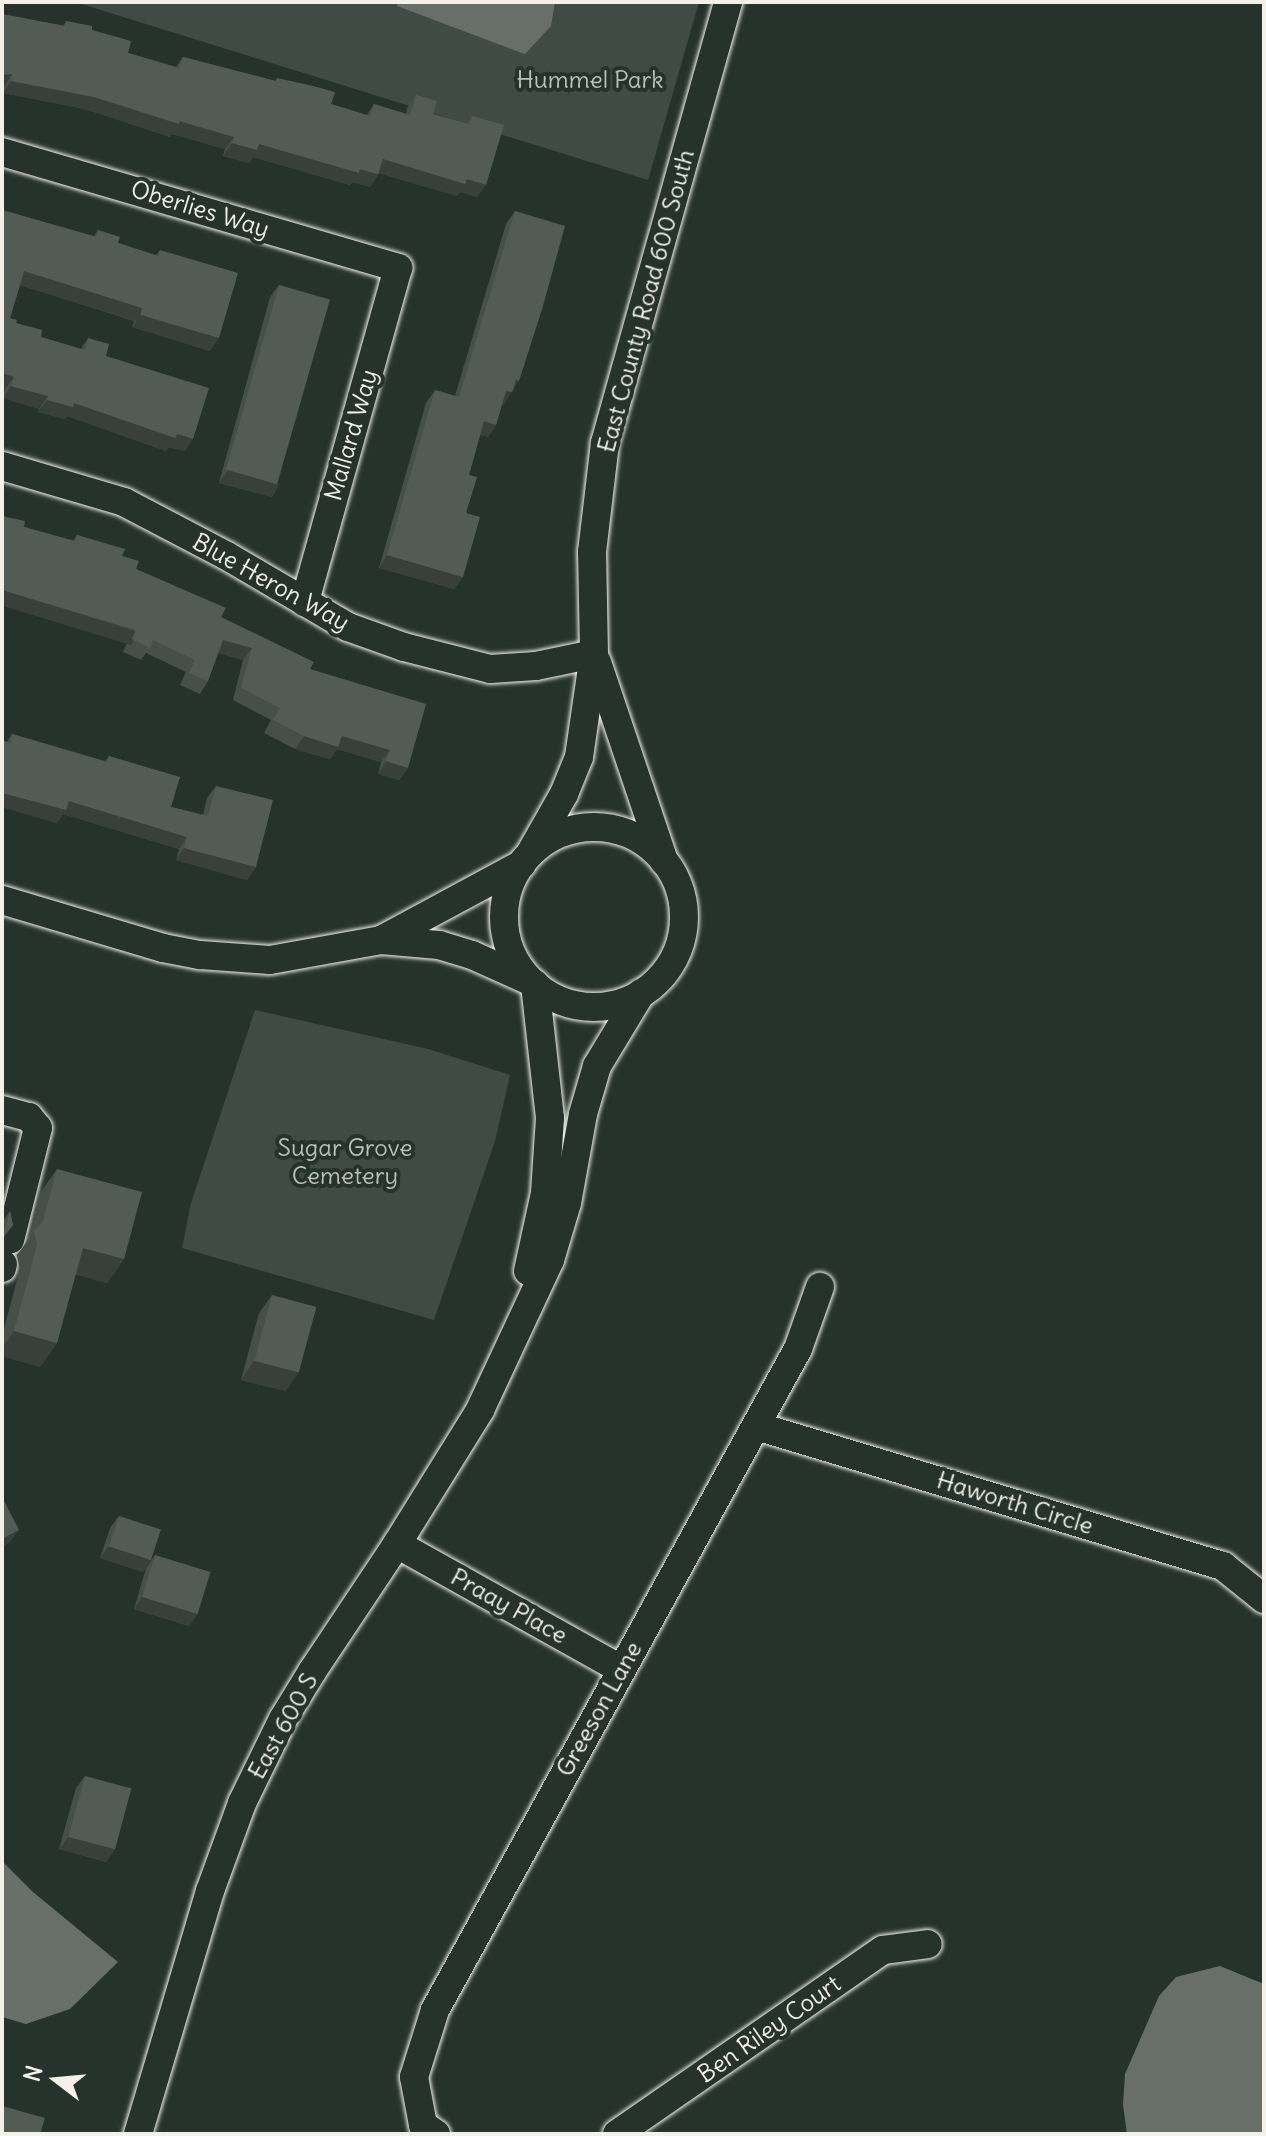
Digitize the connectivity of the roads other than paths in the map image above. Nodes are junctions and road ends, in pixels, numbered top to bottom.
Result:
1 (728, 2) edge
2 (2, 152) edge
3 (398, 268) joint
4 (2, 466) edge
5 (305, 602) junction
6 (594, 654) junction
7 (526, 858) junction
8 (664, 861) junction
9 (2, 900) edge
10 (381, 940) junction
11 (533, 983) junction
12 (641, 993) junction
13 (2, 1110) edge
14 (5, 1258) edge
15 (820, 1287) dead end
16 (506, 1353) junction
17 (756, 1426) junction
18 (397, 1544) junction
19 (1264, 1599) edge
20 (621, 1669) junction
21 (928, 1944) dead end
22 (138, 2134) edge
23 (436, 2134) edge
24 (617, 2134) edge

1 - 6 street, East County Road 600 South
2 - 3 street, Oberlies Way
3 - 5 street, Mallard Way
4 - 5 street, Blue Heron Way
5 - 6 street, Blue Heron Way
6 - 7 street, East County Road 600 South
6 - 8 street, East County Road 600 South
7 - 8 street
7 - 10 street
7 - 11 street
8 - 12 street
9 - 10 street
10 - 11 street
11 - 12 street
11 - 16 street
12 - 16 street
13 - 14 street
15 - 17 street, Greeson Lane
16 - 18 street, East 600 S
17 - 19 street, Haworth Circle
17 - 20 street, Greeson Lane
18 - 20 street, Praay Place
18 - 22 street, East 600 S
20 - 23 street, Greeson Lane
21 - 24 street, Ben Riley Court

